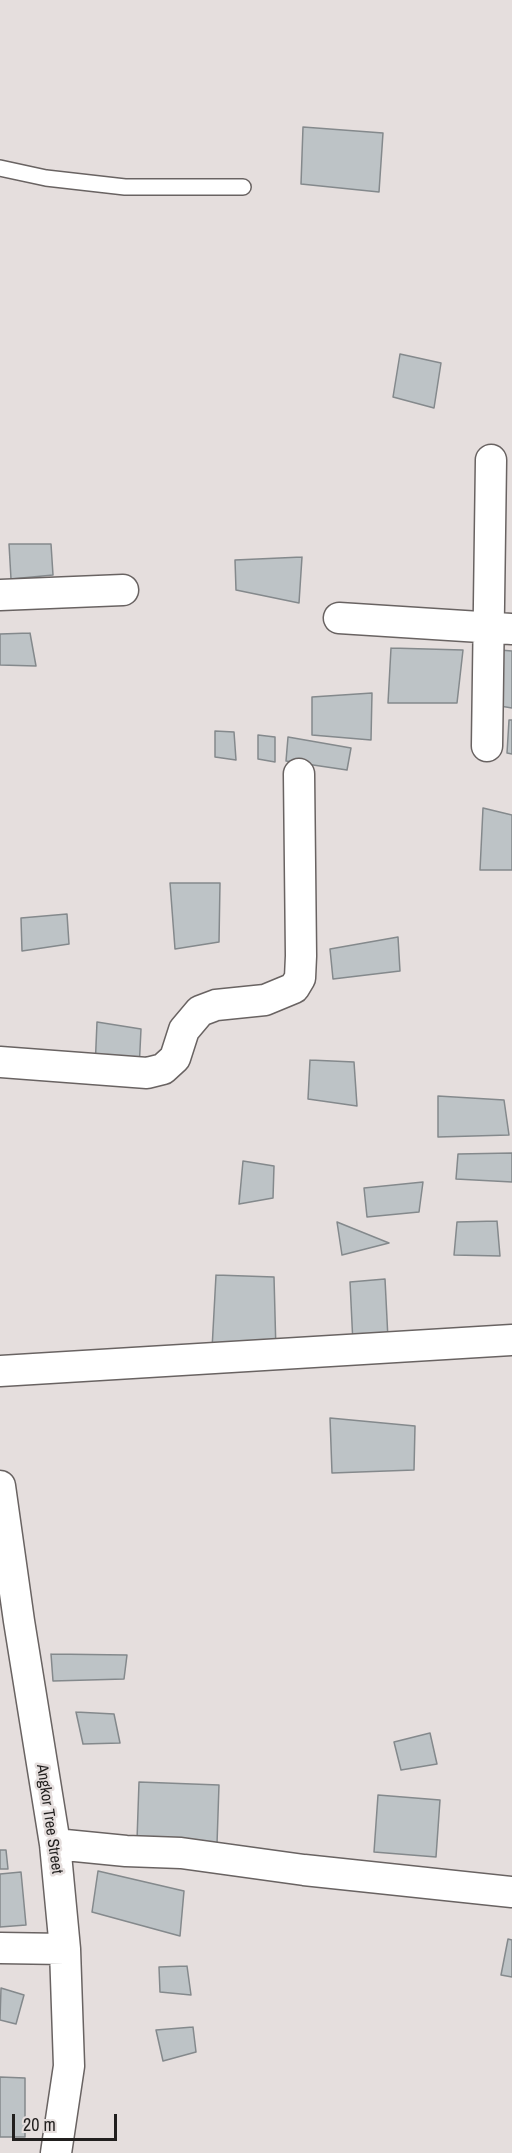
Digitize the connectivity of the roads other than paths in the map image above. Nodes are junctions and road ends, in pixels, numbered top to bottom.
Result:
1 (0, 168) edge
2 (243, 187) dead end
3 (491, 460) dead end
4 (123, 590) dead end
5 (0, 595) edge
6 (339, 618) dead end
7 (501, 629) edge
8 (487, 746) dead end
9 (299, 774) dead end
10 (0, 1062) edge
11 (512, 1340) edge
12 (0, 1371) edge
13 (0, 1486) edge
14 (9, 1621) edge
15 (55, 1844) junction
16 (512, 1892) edge
17 (0, 1948) edge
18 (65, 1949) junction
19 (56, 2153) edge

1 - 2 lane
3 - 7 street
4 - 5 street
6 - 7 street
7 - 8 street
9 - 10 street
11 - 12 street
13 - 14 street, Angkor Tree Street
14 - 15 street, Angkor Tree Street
15 - 16 street
15 - 18 street, Angkor Tree Street
17 - 18 street
18 - 19 street, Angkor Tree Street

